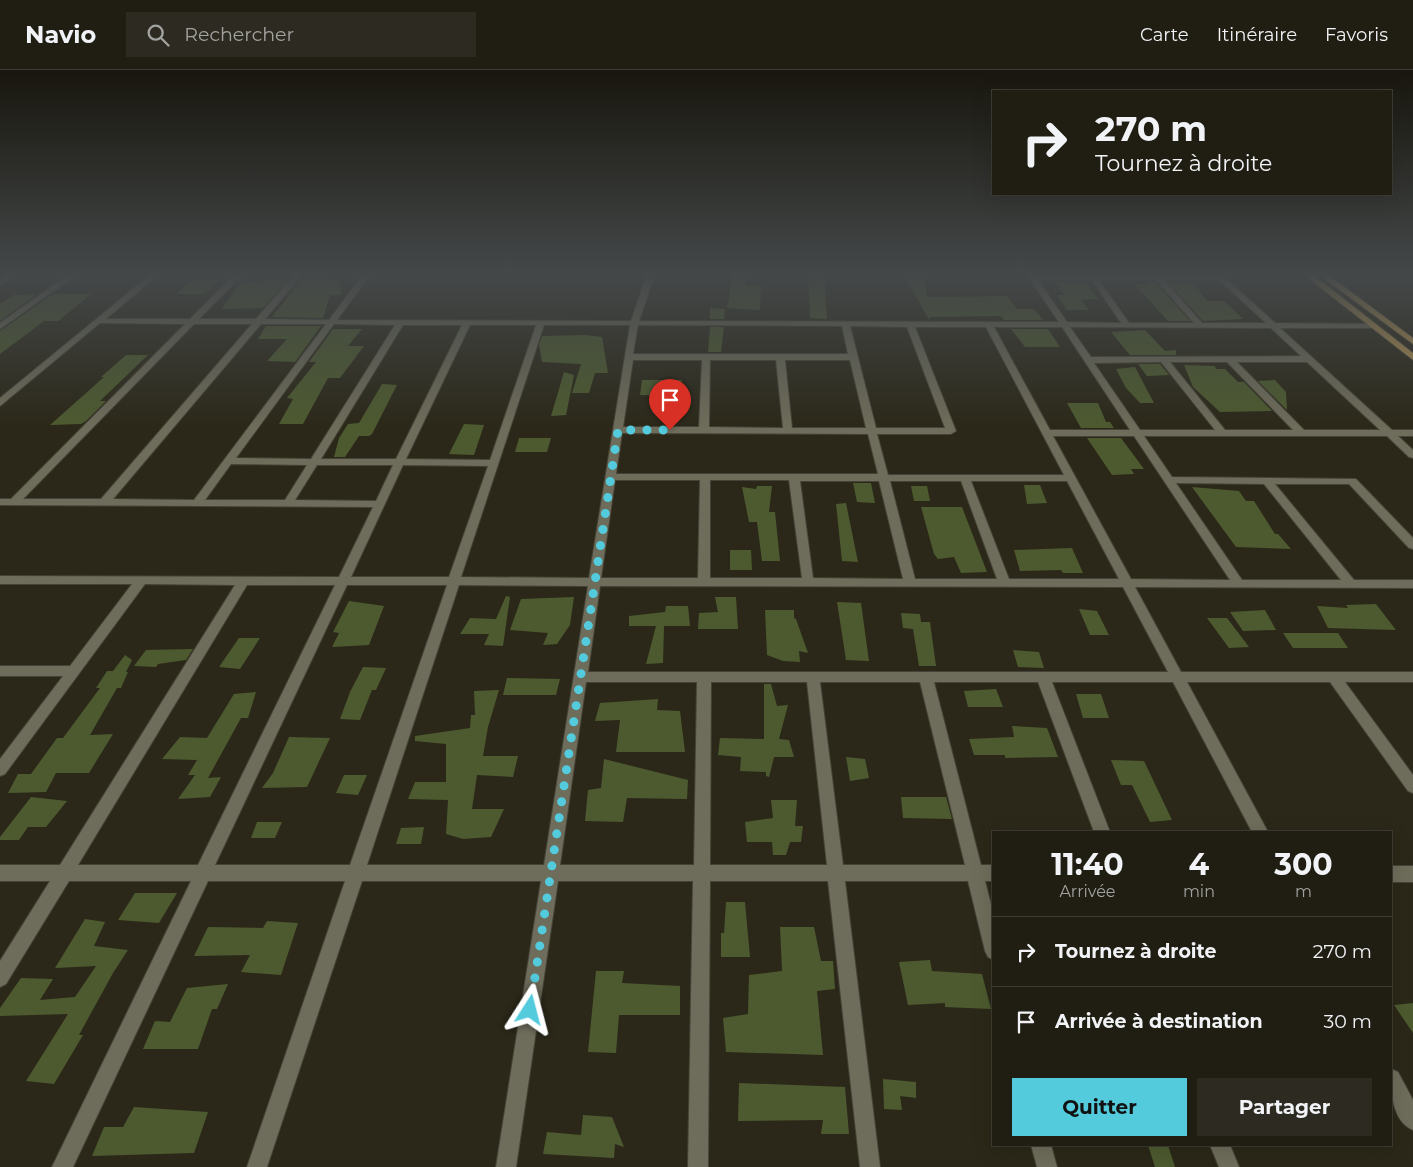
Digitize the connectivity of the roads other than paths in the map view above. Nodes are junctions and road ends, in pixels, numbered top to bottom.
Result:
1 (94, 325) edge
2 (190, 325) edge
3 (257, 325) edge
4 (329, 325) edge
5 (399, 325) edge
6 (465, 325) edge
7 (540, 325) edge
8 (634, 325) edge
9 (845, 325) edge
10 (910, 325) edge
11 (990, 325) edge
12 (1064, 325) edge
13 (1214, 325) edge
14 (1391, 325) edge
15 (1273, 326) junction
16 (1373, 326) joint
17 (1413, 342) edge
18 (1413, 356) edge
19 (629, 357) junction
20 (706, 357) junction
21 (780, 357) junction
22 (853, 358) junction
23 (1162, 359) junction
24 (1230, 359) junction
25 (1309, 359) junction
26 (1088, 360) junction
27 (0, 404) edge
28 (618, 430) junction
29 (704, 430) junction
30 (788, 430) junction
31 (872, 431) junction
32 (1047, 433) junction
33 (1138, 433) junction
34 (1222, 433) junction
35 (1302, 433) junction
36 (1389, 433) junction
37 (1413, 433) edge
38 (1413, 455) edge
39 (229, 461) junction
40 (313, 461) junction
41 (400, 462) junction
42 (494, 463) junction
43 (611, 477) junction
44 (794, 478) junction
45 (965, 478) junction
46 (1070, 478) junction
47 (705, 479) junction
48 (884, 479) junction
49 (1169, 480) junction
50 (1267, 480) junction
51 (0, 502) edge
52 (14, 502) junction
53 (198, 502) junction
54 (289, 502) junction
55 (104, 503) junction
56 (380, 504) junction
57 (1413, 545) edge
58 (0, 580) edge
59 (141, 581) junction
60 (243, 581) junction
61 (343, 581) junction
62 (454, 582) junction
63 (595, 582) junction
64 (704, 582) junction
65 (808, 582) junction
66 (910, 583) junction
67 (1005, 583) junction
68 (1127, 583) junction
69 (1239, 584) junction
70 (1351, 584) junction
71 (1413, 584) edge
72 (0, 671) edge
73 (74, 671) junction
74 (580, 677) junction
75 (704, 677) junction
76 (813, 677) junction
77 (926, 677) junction
78 (1043, 677) junction
79 (1177, 677) junction
80 (1334, 677) junction
81 (1413, 677) edge
82 (0, 770) edge
83 (1413, 787) edge
84 (1102, 831) edge
85 (1259, 831) edge
86 (0, 872) edge
87 (65, 873) junction
88 (203, 873) junction
89 (356, 873) junction
90 (551, 873) junction
91 (701, 873) junction
92 (836, 873) junction
93 (975, 873) junction
94 (992, 873) edge
95 (1392, 874) edge
96 (1413, 874) edge
97 (992, 943) edge
98 (0, 978) edge
99 (1392, 1081) edge
100 (1413, 1120) edge
101 (1041, 1146) edge
102 (1220, 1146) edge
103 (62, 1167) edge
104 (257, 1167) edge
105 (506, 1167) edge
106 (698, 1167) edge
107 (870, 1167) edge
108 (1047, 1167) edge
109 (1229, 1167) edge

1 - 27 street
2 - 52 street
3 - 55 street
4 - 39 street
5 - 40 street
6 - 41 street
7 - 42 street
8 - 19 street
9 - 22 street
10 - 31 street
11 - 32 street
12 - 26 street
13 - 15 street
14 - 17 main road
15 - 16 street
15 - 25 street
16 - 18 main road
19 - 20 street
19 - 28 street
20 - 21 street
20 - 29 street
21 - 22 street
21 - 30 street
22 - 31 street
23 - 24 street
23 - 26 street
23 - 34 street
24 - 25 street
24 - 35 street
25 - 36 street
26 - 33 street
28 - 29 street
28 - 43 street
29 - 30 street
30 - 31 street
31 - 48 street
32 - 33 street
32 - 46 street
33 - 34 street
33 - 49 street
34 - 35 street
35 - 36 street
36 - 37 street
36 - 38 street
39 - 40 street
39 - 53 street
40 - 41 street
40 - 54 street
41 - 42 street
41 - 56 street
42 - 62 street
43 - 47 street
43 - 63 street
44 - 47 street
44 - 48 street
44 - 65 street
45 - 46 street
45 - 48 street
45 - 67 street
46 - 68 street
47 - 64 street
48 - 66 street
49 - 50 street
49 - 69 street
50 - 57 street
50 - 70 street
51 - 52 street
52 - 55 street
53 - 54 street
53 - 55 street
54 - 56 street
56 - 61 street
58 - 59 street
59 - 60 street
59 - 73 street
60 - 61 street
60 - 87 street
61 - 62 street
61 - 88 street
62 - 63 street
62 - 89 street
63 - 64 street
63 - 74 street
64 - 65 street
65 - 66 street
66 - 67 street
67 - 68 street
68 - 69 street
68 - 79 street
69 - 70 street
70 - 71 street
72 - 73 street
73 - 82 street
74 - 75 street
74 - 90 street
75 - 76 street
75 - 91 street
76 - 77 street
76 - 92 street
77 - 78 street
77 - 93 street
78 - 79 street
78 - 84 street
79 - 80 street
79 - 85 street
80 - 81 street
80 - 83 street
86 - 87 street
87 - 88 street
87 - 98 street
88 - 89 street
88 - 103 street
89 - 90 street
89 - 104 street
90 - 91 street
90 - 105 street
91 - 92 street
91 - 106 street
92 - 93 street
92 - 107 street
93 - 94 street
93 - 97 street
95 - 96 street
99 - 100 street
101 - 108 street
102 - 109 street

